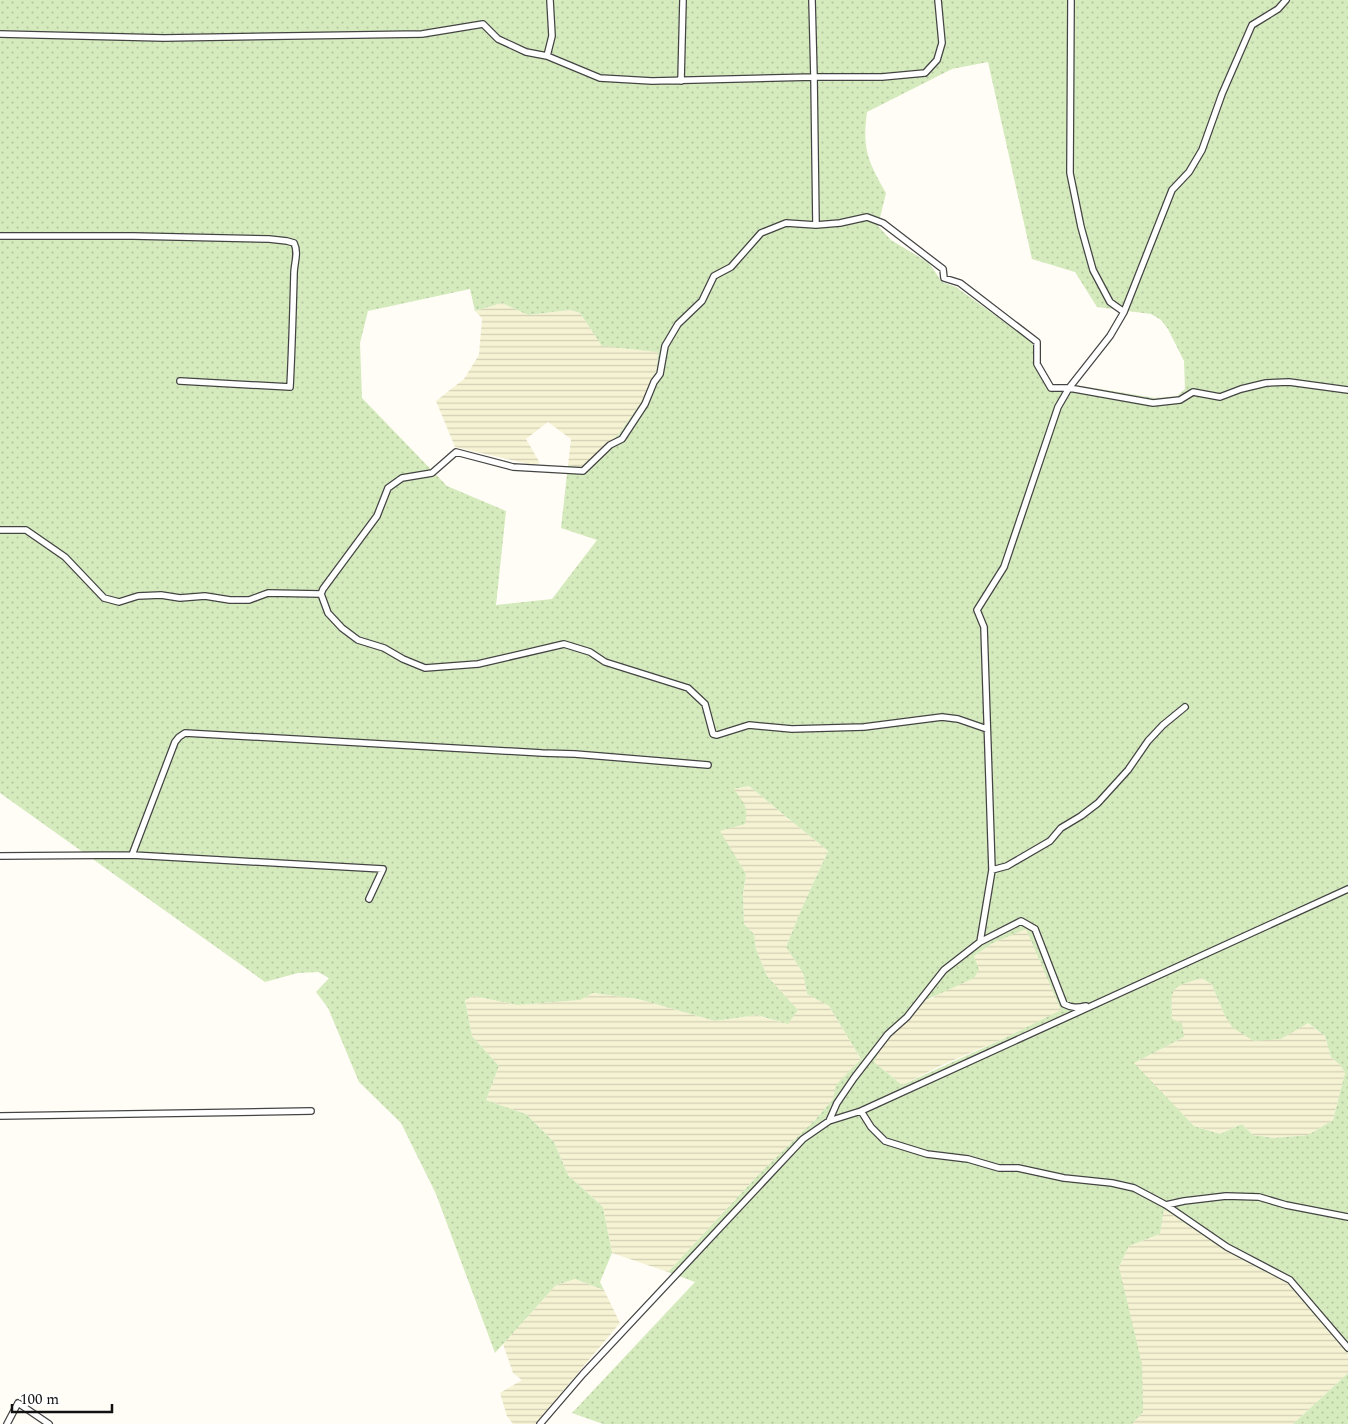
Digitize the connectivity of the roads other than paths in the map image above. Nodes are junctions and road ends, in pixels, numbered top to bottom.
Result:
1 (550, 0) edge
2 (683, 0) edge
3 (812, 0) edge
4 (938, 0) edge
5 (1072, 0) edge
6 (1286, 0) edge
7 (0, 34) edge
8 (547, 56) junction
9 (814, 77) junction
10 (681, 81) junction
11 (816, 225) junction
12 (0, 236) edge
13 (1124, 312) junction
14 (180, 381) dead end
15 (1069, 388) junction
16 (1348, 390) edge
17 (0, 530) edge
18 (322, 594) junction
19 (1185, 707) dead end
20 (987, 729) junction
21 (708, 766) dead end
22 (132, 855) junction
23 (0, 856) edge
24 (992, 870) junction
25 (1348, 890) edge
26 (368, 899) dead end
27 (980, 942) junction
28 (1107, 999) junction
29 (310, 1111) dead end
30 (861, 1111) junction
31 (0, 1116) edge
32 (829, 1121) junction
33 (1166, 1205) junction
34 (1348, 1218) edge
35 (1348, 1348) edge
36 (7, 1424) edge
37 (49, 1424) edge
38 (540, 1424) edge

1 - 8 street
2 - 10 street
3 - 9 street
4 - 9 street
5 - 13 street
6 - 13 street
7 - 8 street
8 - 10 street
9 - 10 street
9 - 11 street
11 - 15 street
11 - 18 street
12 - 14 street
13 - 15 street
15 - 16 street
15 - 20 street
17 - 18 street
18 - 20 street
19 - 24 street
20 - 24 street
21 - 22 street
22 - 23 street
22 - 26 street
24 - 27 street
25 - 28 street
27 - 28 street
27 - 32 street
28 - 30 street
29 - 31 street
30 - 32 street
30 - 33 street
32 - 38 street
33 - 34 street
33 - 35 street
36 - 37 street

